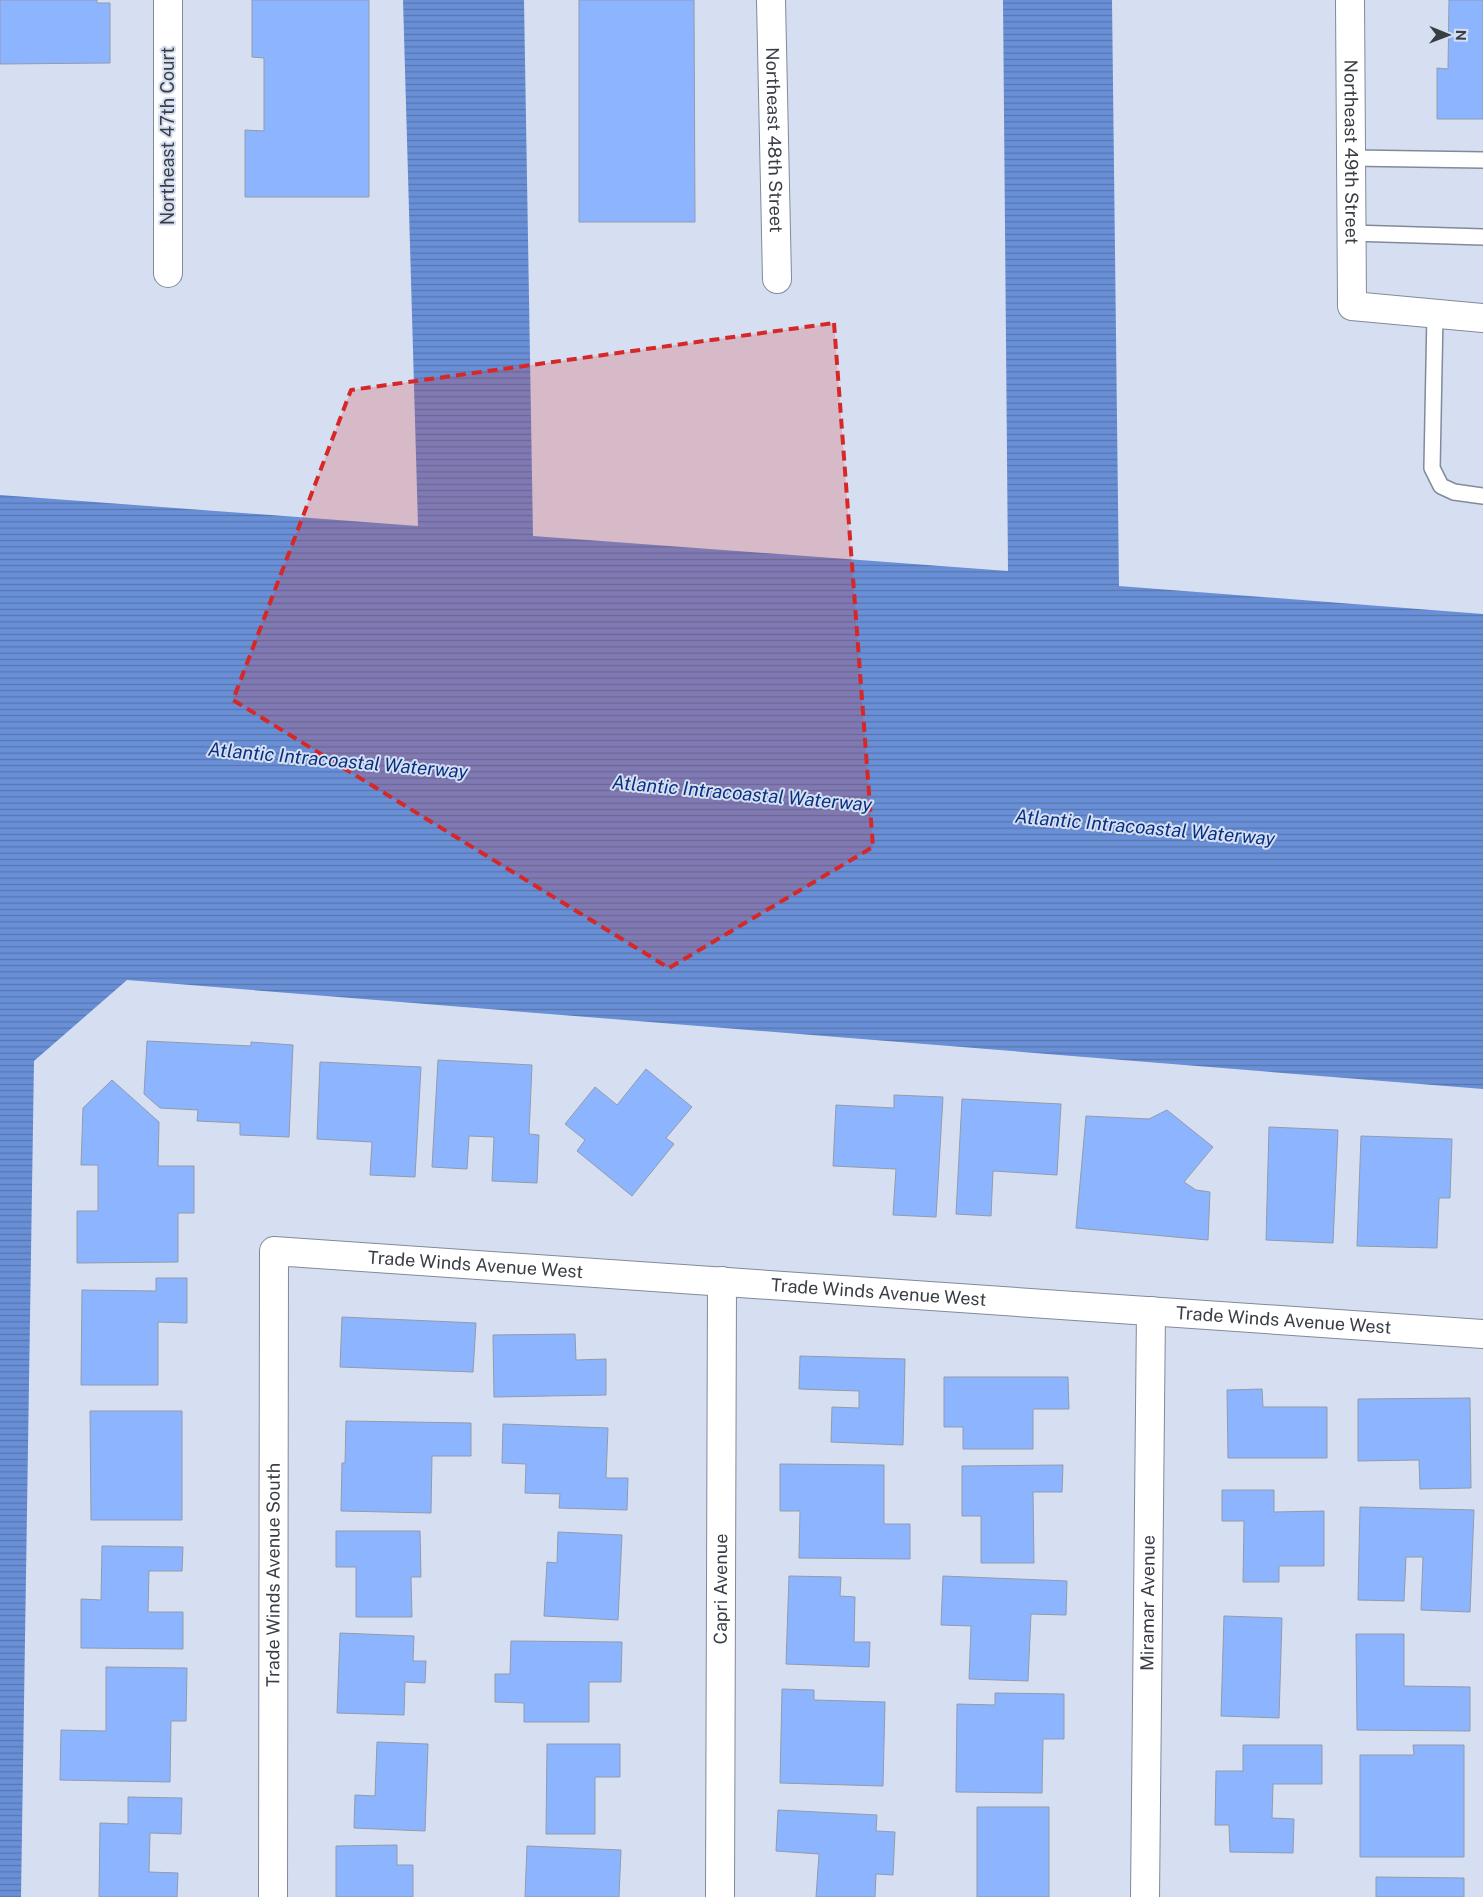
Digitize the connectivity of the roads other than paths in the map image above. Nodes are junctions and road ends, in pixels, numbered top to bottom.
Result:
1 (168, 0) edge
2 (771, 0) edge
3 (1350, 0) edge
4 (1351, 158) junction
5 (1483, 160) edge
6 (1351, 232) junction
7 (1483, 237) edge
8 (168, 273) dead end
9 (777, 279) dead end
10 (1435, 314) junction
11 (1483, 318) edge
12 (1483, 496) edge
13 (274, 1251) joint
14 (722, 1281) junction
15 (1151, 1311) junction
16 (1483, 1334) edge
17 (273, 1897) edge
18 (720, 1897) edge
19 (1145, 1897) edge

1 - 8 street, Northeast 47th Court
2 - 9 street, Northeast 48th Street
3 - 4 street, Northeast 49th Street
4 - 5 lane
4 - 6 street, Northeast 49th Street
6 - 7 lane
6 - 10 street, Northeast 49th Street
10 - 11 street
10 - 12 lane
13 - 14 street, Trade Winds Avenue West
13 - 17 street, Trade Winds Avenue South
14 - 15 street, Trade Winds Avenue West
14 - 18 street, Capri Avenue
15 - 16 street, Trade Winds Avenue West
15 - 19 street, Miramar Avenue

